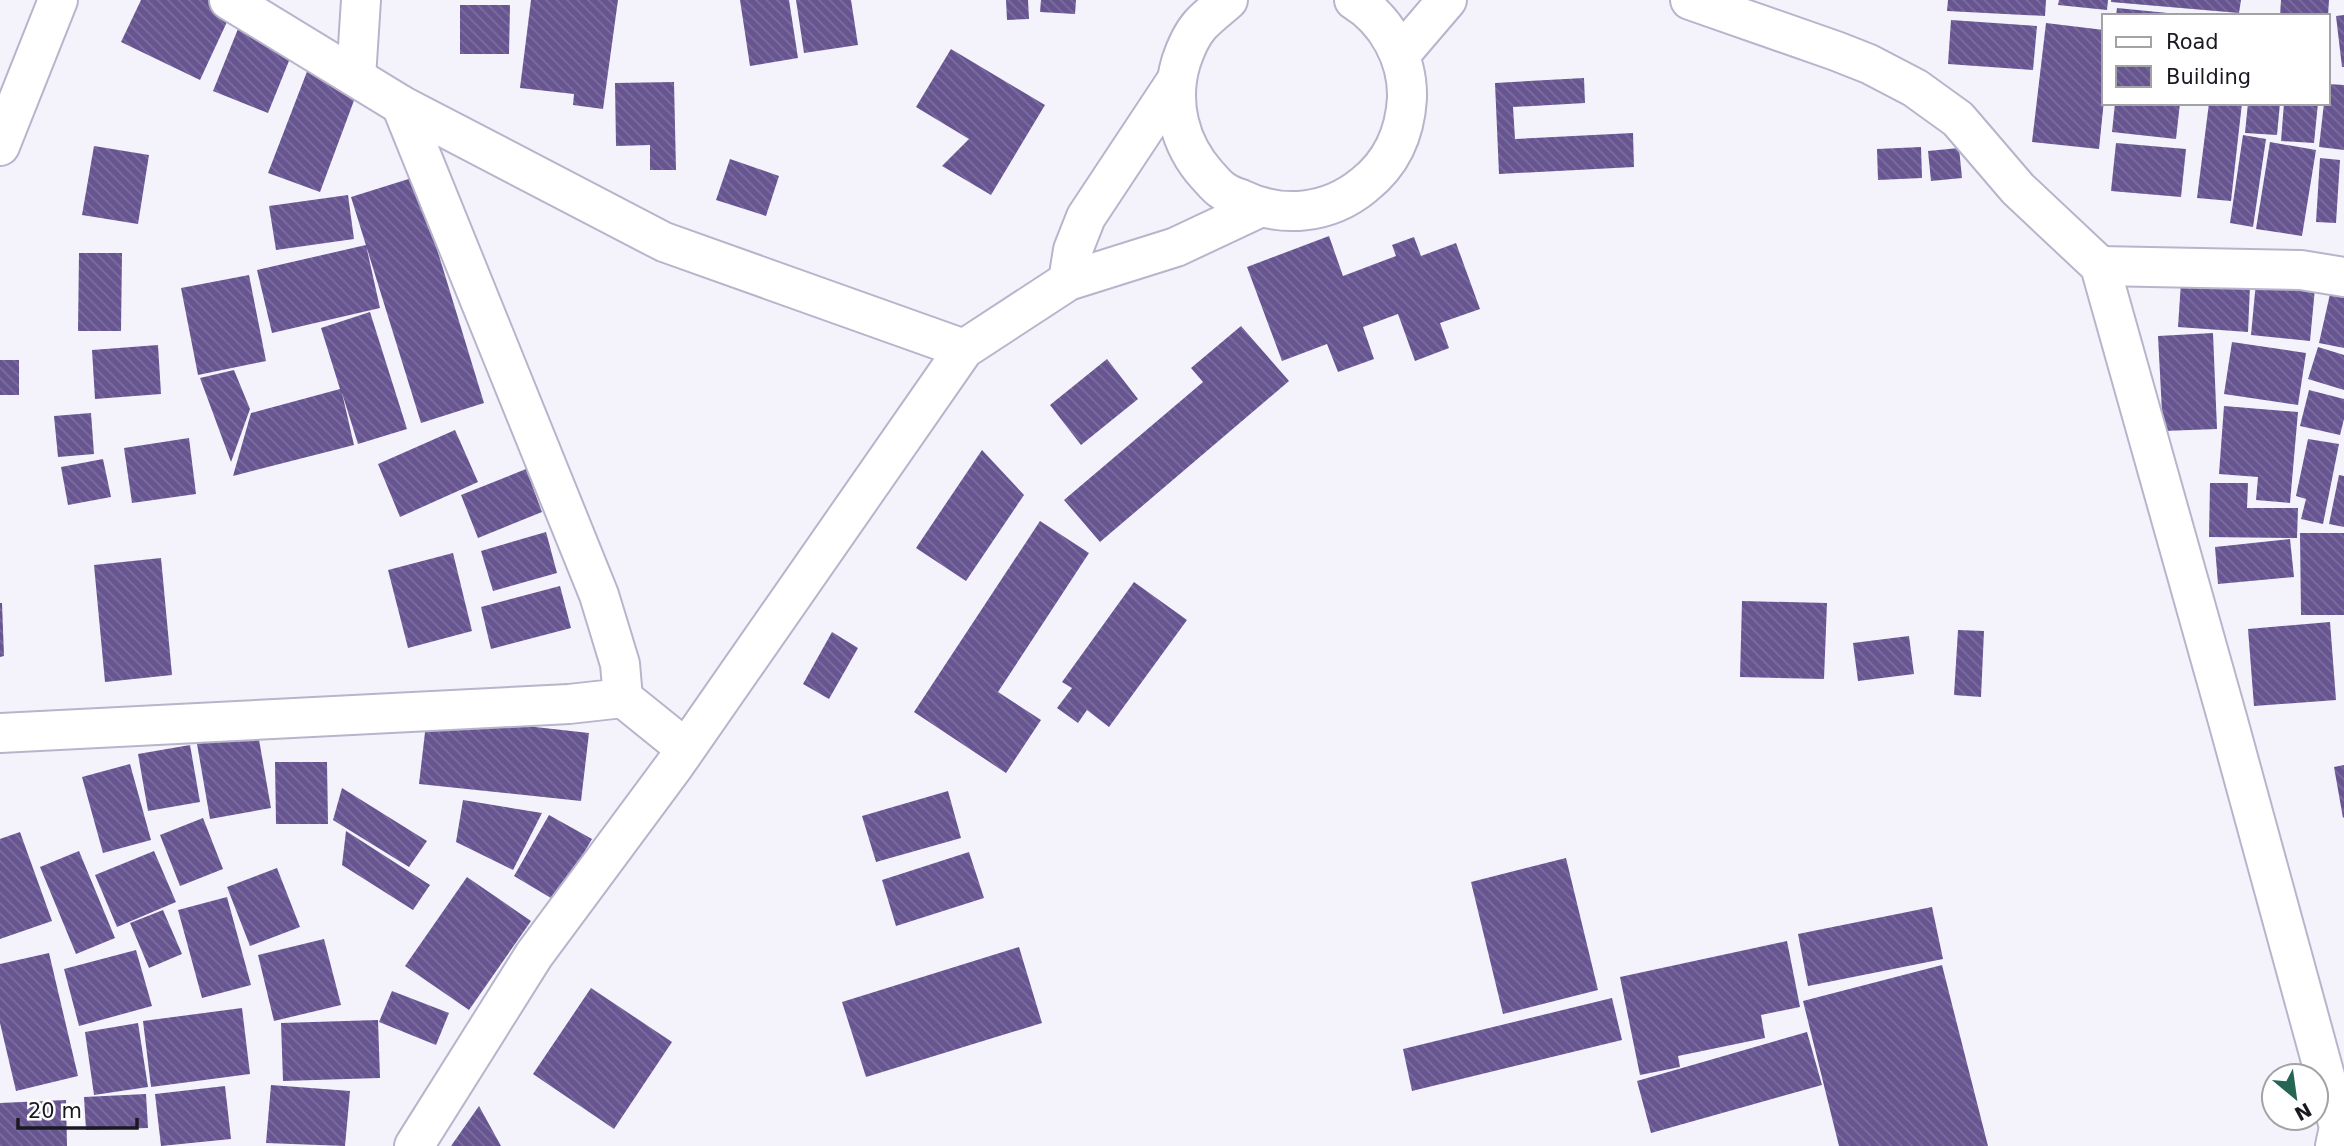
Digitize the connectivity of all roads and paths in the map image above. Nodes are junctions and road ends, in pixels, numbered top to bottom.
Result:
1 (58, 0) edge
2 (229, 0) edge
3 (361, 0) edge
4 (1228, 0) edge
5 (1354, 0) edge
6 (1447, 0) edge
7 (1690, 0) edge
8 (1200, 13) edge
9 (1400, 55) junction
10 (356, 77) junction
11 (1176, 80) junction
12 (401, 105) junction
13 (0, 146) edge
14 (1259, 208) junction
15 (2100, 266) junction
16 (2344, 277) edge
17 (1068, 281) junction
18 (964, 349) junction
19 (623, 698) junction
20 (0, 733) edge
21 (685, 748) junction
22 (2339, 1133) edge
23 (414, 1146) edge

1 - 13 street
2 - 10 street
3 - 10 street
4 - 8 street
5 - 9 street
6 - 9 street
7 - 15 street
8 - 11 street
9 - 14 street
10 - 12 street
11 - 14 street
11 - 17 street
12 - 18 street
12 - 19 street
14 - 17 street
15 - 16 street
15 - 22 street
17 - 18 street
18 - 21 street
19 - 20 street
19 - 21 street
21 - 23 street

